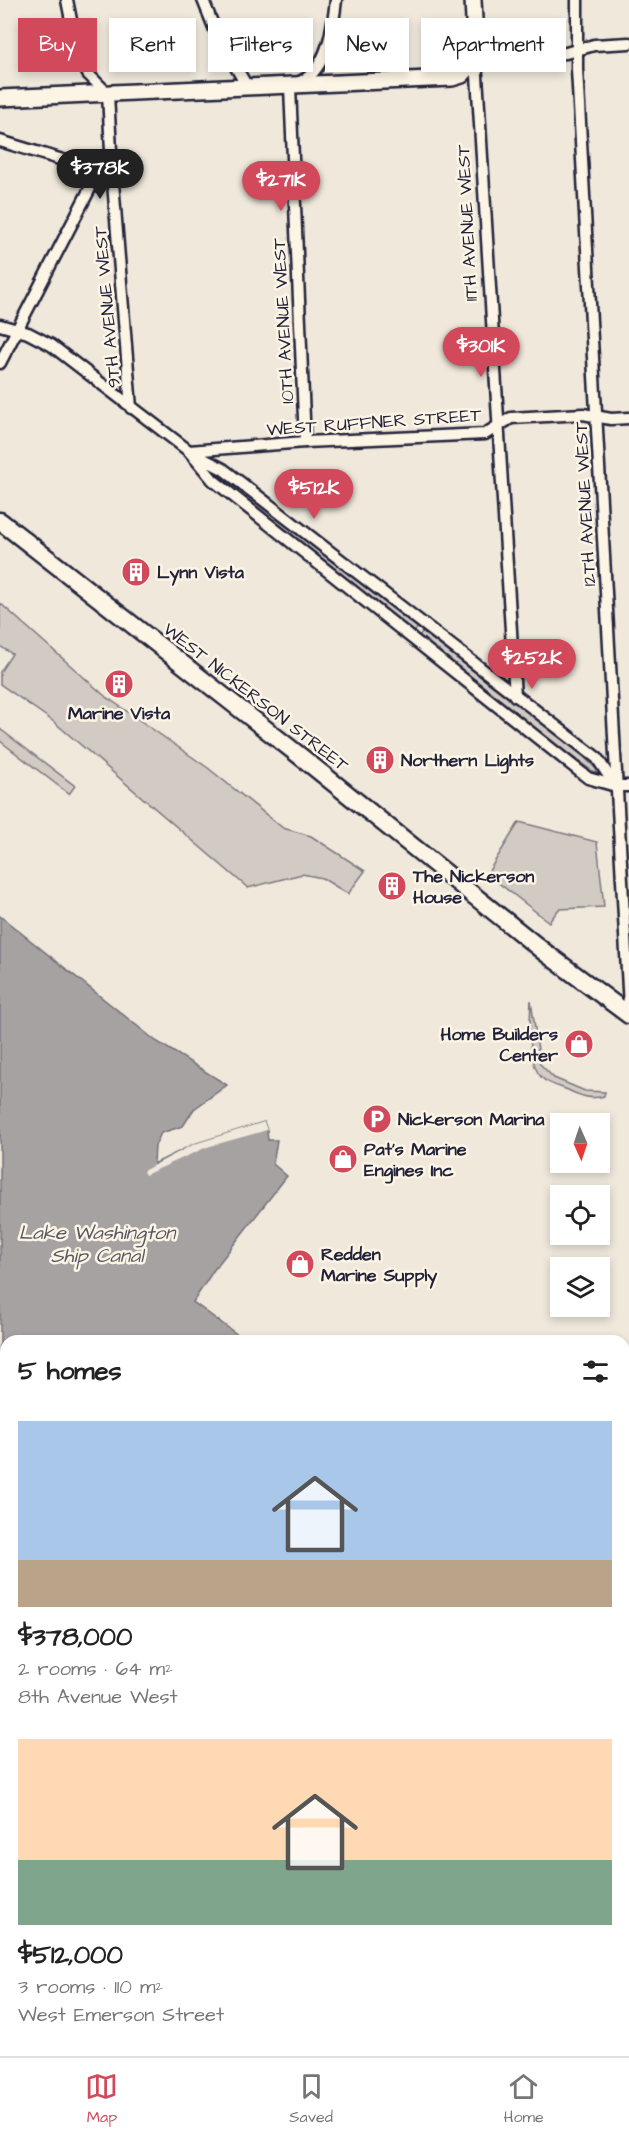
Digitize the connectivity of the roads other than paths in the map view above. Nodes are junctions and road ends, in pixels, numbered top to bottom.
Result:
1 (67, 0) edge
2 (203, 0) edge
3 (336, 0) edge
4 (473, 0) edge
5 (577, 0) edge
6 (474, 18) edge
7 (629, 43) edge
8 (578, 50) junction
9 (566, 53) edge
10 (465, 72) edge
11 (477, 72) edge
12 (290, 87) junction
13 (248, 88) junction
14 (108, 94) junction
15 (0, 98) edge
16 (0, 141) edge
17 (112, 170) junction
18 (99, 171) junction
19 (0, 325) edge
20 (16, 330) junction
21 (0, 363) edge
22 (131, 408) junction
23 (597, 416) junction
24 (629, 418) edge
25 (498, 424) junction
26 (305, 442) junction
27 (189, 451) junction
28 (0, 521) edge
29 (515, 696) junction
30 (616, 786) junction
31 (629, 786) edge
32 (629, 1007) edge
33 (629, 1015) edge

1 - 14 street
2 - 13 street
3 - 12 street
4 - 6 street, 11TH AVENUE WEST
5 - 8 street, 12TH AVENUE WEST
7 - 8 street
8 - 9 street
8 - 23 street, 12TH AVENUE WEST
10 - 12 street
11 - 25 street, 11TH AVENUE WEST
12 - 13 street
12 - 26 street, 10TH AVENUE WEST
13 - 14 street
14 - 15 street
14 - 17 street, 9TH AVENUE WEST
16 - 18 street
17 - 18 street
17 - 22 street, 9TH AVENUE WEST
18 - 20 street
19 - 20 street
20 - 21 street
20 - 22 street
22 - 27 street
23 - 24 street, WEST RUFFNER STREET
23 - 25 street, WEST RUFFNER STREET
23 - 30 street, 12TH AVENUE WEST
25 - 26 street, WEST RUFFNER STREET
25 - 29 street, 11TH AVENUE WEST
26 - 27 street, WEST RUFFNER STREET
27 - 29 street
27 - 30 street
28 - 33 main road, WEST NICKERSON STREET
29 - 30 street
30 - 31 street
30 - 32 street, 12TH AVENUE WEST

